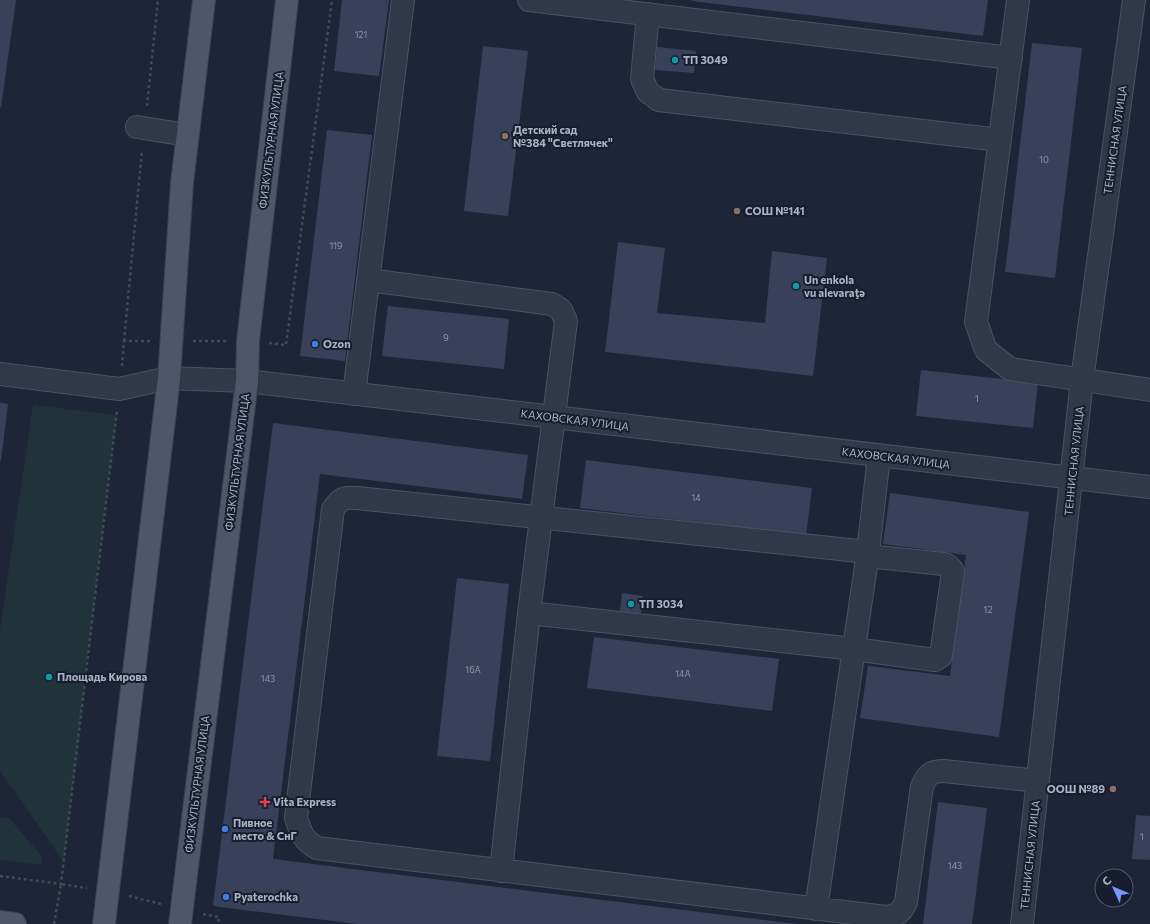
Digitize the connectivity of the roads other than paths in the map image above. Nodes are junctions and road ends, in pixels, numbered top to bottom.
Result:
1 (204, 0) edge
2 (288, 0) edge
3 (404, 0) edge
4 (529, 0) edge
5 (1018, 0) edge
6 (1134, 0) edge
7 (648, 14) junction
8 (1011, 58) junction
9 (140, 128) road end
10 (187, 135) junction
11 (1000, 140) junction
12 (368, 280) junction
13 (0, 374) edge
14 (169, 378) junction
15 (1082, 380) junction
16 (247, 381) junction
17 (1150, 390) edge
18 (354, 394) junction
19 (554, 417) junction
20 (879, 456) junction
21 (1072, 478) junction
22 (1150, 487) edge
23 (541, 518) junction
24 (867, 554) junction
25 (529, 613) junction
26 (854, 649) junction
27 (1038, 781) junction
28 (501, 870) junction
29 (816, 909) junction
30 (0, 922) edge
31 (15, 924) edge
32 (104, 924) edge
33 (180, 924) edge
34 (1022, 924) edge

1 - 10 main road
2 - 16 main road, ФИЗКУЛЬТУРНАЯ УЛИЦА
3 - 12 street
4 - 7 street
5 - 8 street
6 - 15 street, ТЕННИСНАЯ УЛИЦА
7 - 8 street
7 - 11 street
8 - 11 street
9 - 10 street
10 - 14 main road
11 - 15 street
12 - 18 street
12 - 19 street
13 - 14 street, КАХОВСКАЯ УЛИЦА
14 - 16 street, КАХОВСКАЯ УЛИЦА
14 - 32 main road
15 - 17 street
15 - 21 street, ТЕННИСНАЯ УЛИЦА
16 - 18 street, КАХОВСКАЯ УЛИЦА
16 - 33 main road, ФИЗКУЛЬТУРНАЯ УЛИЦА
18 - 19 street, КАХОВСКАЯ УЛИЦА
19 - 20 street, КАХОВСКАЯ УЛИЦА
19 - 23 street
20 - 21 street, КАХОВСКАЯ УЛИЦА
20 - 24 street
21 - 22 street, КАХОВСКАЯ УЛИЦА
21 - 27 street, ТЕННИСНАЯ УЛИЦА
23 - 24 street
23 - 25 street
23 - 28 street
24 - 26 street
24 - 26 street
25 - 26 street
25 - 28 street
26 - 29 street
27 - 29 street
27 - 34 street, ТЕННИСНАЯ УЛИЦА
28 - 29 street
30 - 31 main road

